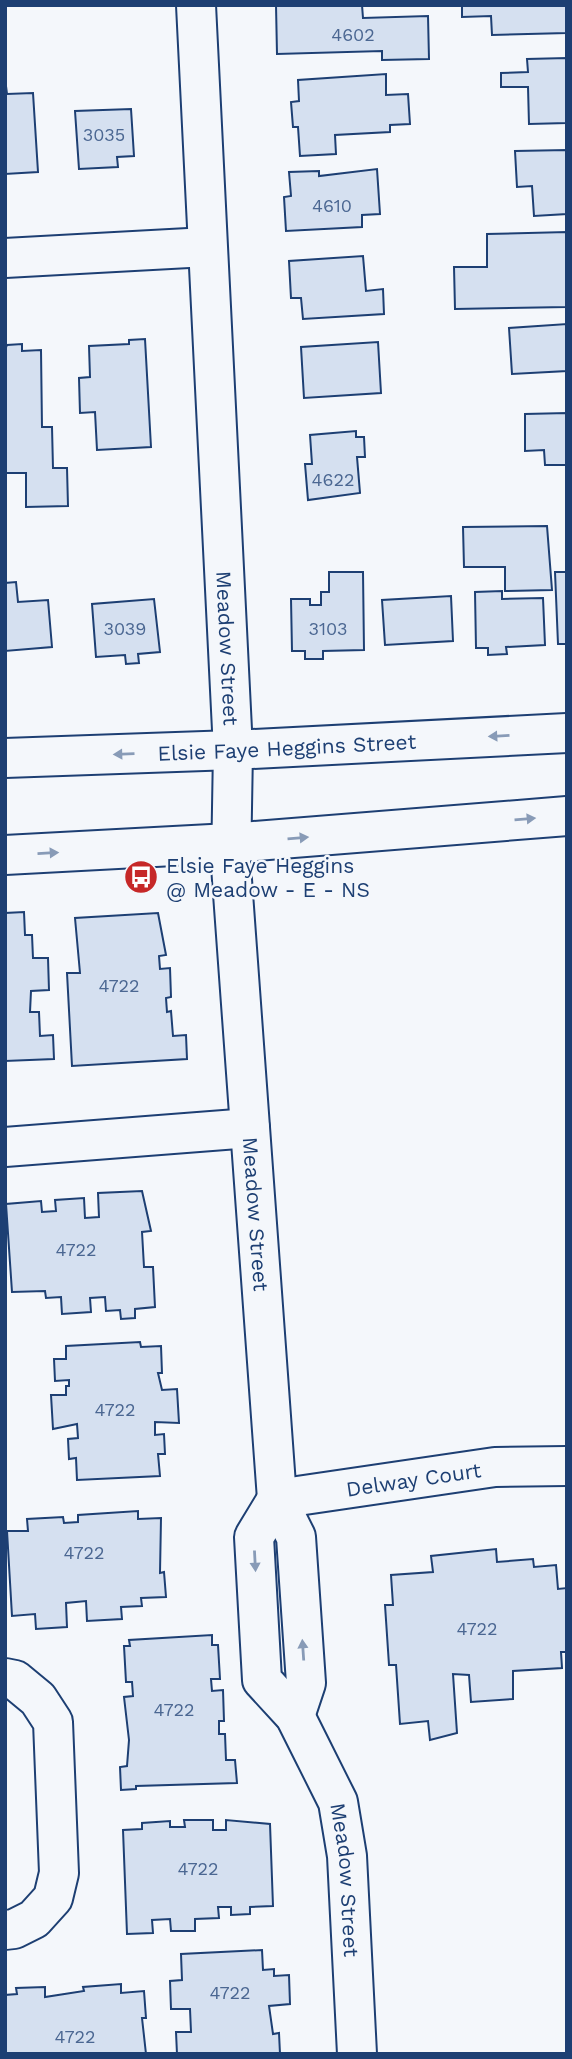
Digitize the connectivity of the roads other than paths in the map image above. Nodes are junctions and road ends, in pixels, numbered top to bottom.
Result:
1 (196, 5) edge
2 (207, 247) junction
3 (5, 258) edge
4 (567, 733) edge
5 (233, 750) junction
6 (5, 758) edge
7 (567, 816) edge
8 (230, 843) junction
9 (5, 855) edge
10 (250, 1128) junction
11 (5, 1147) edge
12 (559, 1466) edge
13 (277, 1499) junction
14 (5, 1678) edge
15 (5, 1930) edge
16 (357, 2054) edge

1 - 2 main road, Meadow Street
2 - 3 main road
2 - 5 main road, Meadow Street
4 -> 5 main road, Elsie Faye Heggins Street
5 -> 6 main road, Elsie Faye Heggins Street
5 - 8 main road, Meadow Street
8 -> 7 main road
9 -> 8 main road
8 - 10 main road, Meadow Street
10 - 11 main road
10 - 13 main road, Meadow Street
12 - 13 main road, Delway Court
13 - 16 main road, Meadow Street
14 - 15 main road

